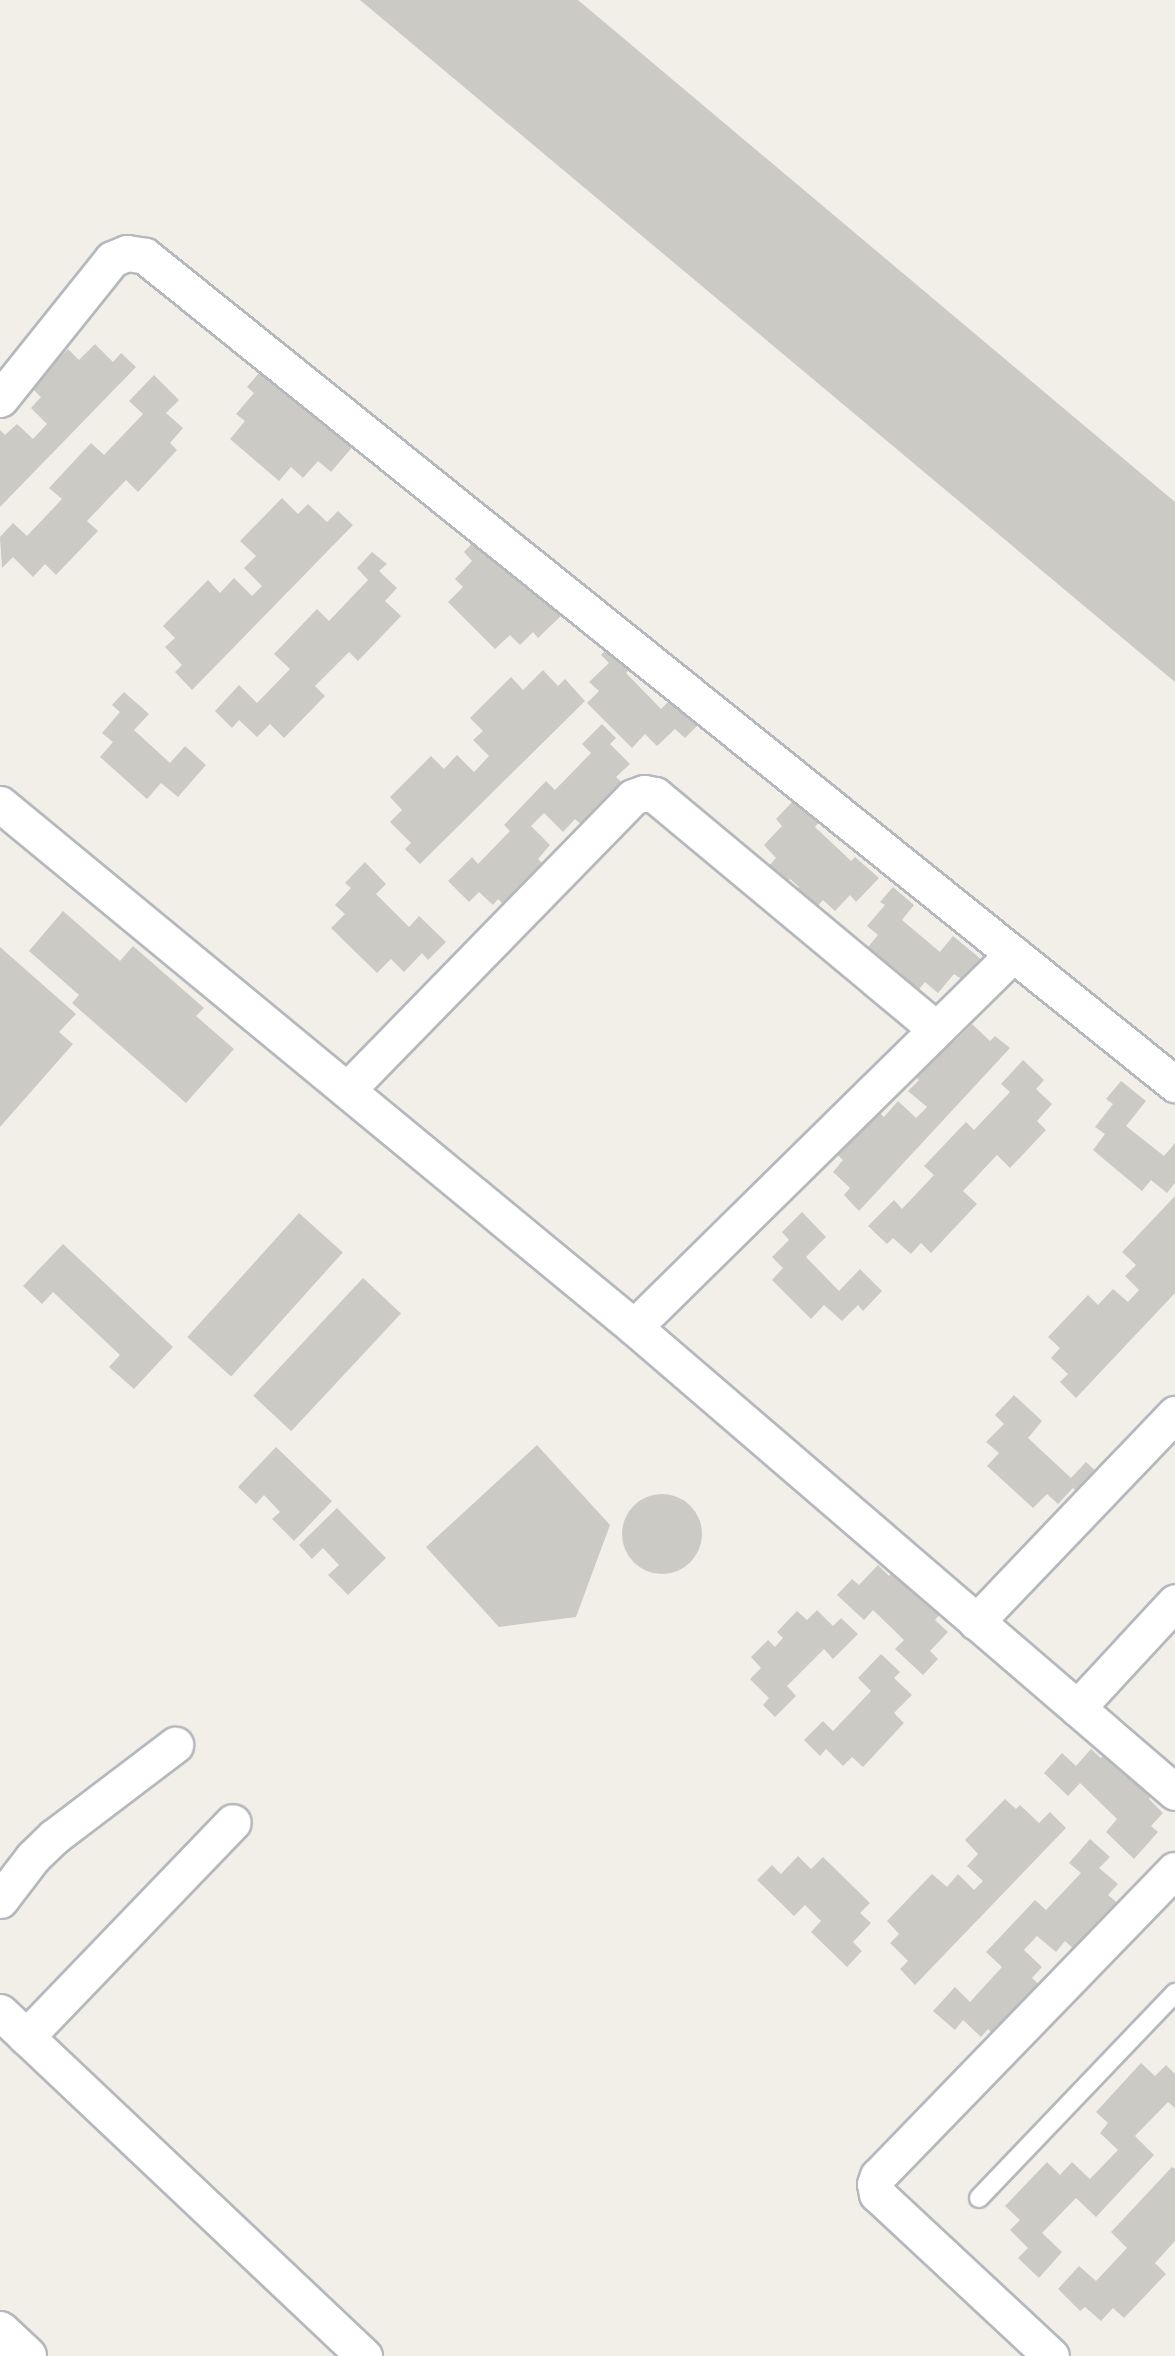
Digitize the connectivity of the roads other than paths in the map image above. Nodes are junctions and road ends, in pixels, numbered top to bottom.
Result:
1 (0, 399) edge
2 (0, 804) edge
3 (1013, 954) junction
4 (935, 1028) junction
5 (1175, 1084) edge
6 (347, 1090) junction
7 (634, 1327) junction
8 (1175, 1414) edge
9 (1175, 1602) edge
10 (976, 1622) junction
11 (1077, 1708) junction
12 (174, 1745) dead end
13 (1175, 1792) edge
14 (233, 1822) dead end
15 (1175, 1870) edge
16 (0, 1900) edge
17 (1175, 1993) edge
18 (0, 2012) edge
19 (26, 2037) junction
20 (979, 2198) dead end
21 (0, 2331) edge
22 (27, 2356) edge
23 (364, 2356) edge
24 (1051, 2356) edge

1 - 3 street
2 - 6 street
3 - 4 street
3 - 5 street
4 - 6 street
4 - 7 street
6 - 7 street
7 - 10 street
8 - 10 street
9 - 11 street
10 - 11 street
11 - 13 street
12 - 16 street
14 - 19 street
15 - 24 street
17 - 20 lane
18 - 19 street
19 - 23 street
21 - 22 street

